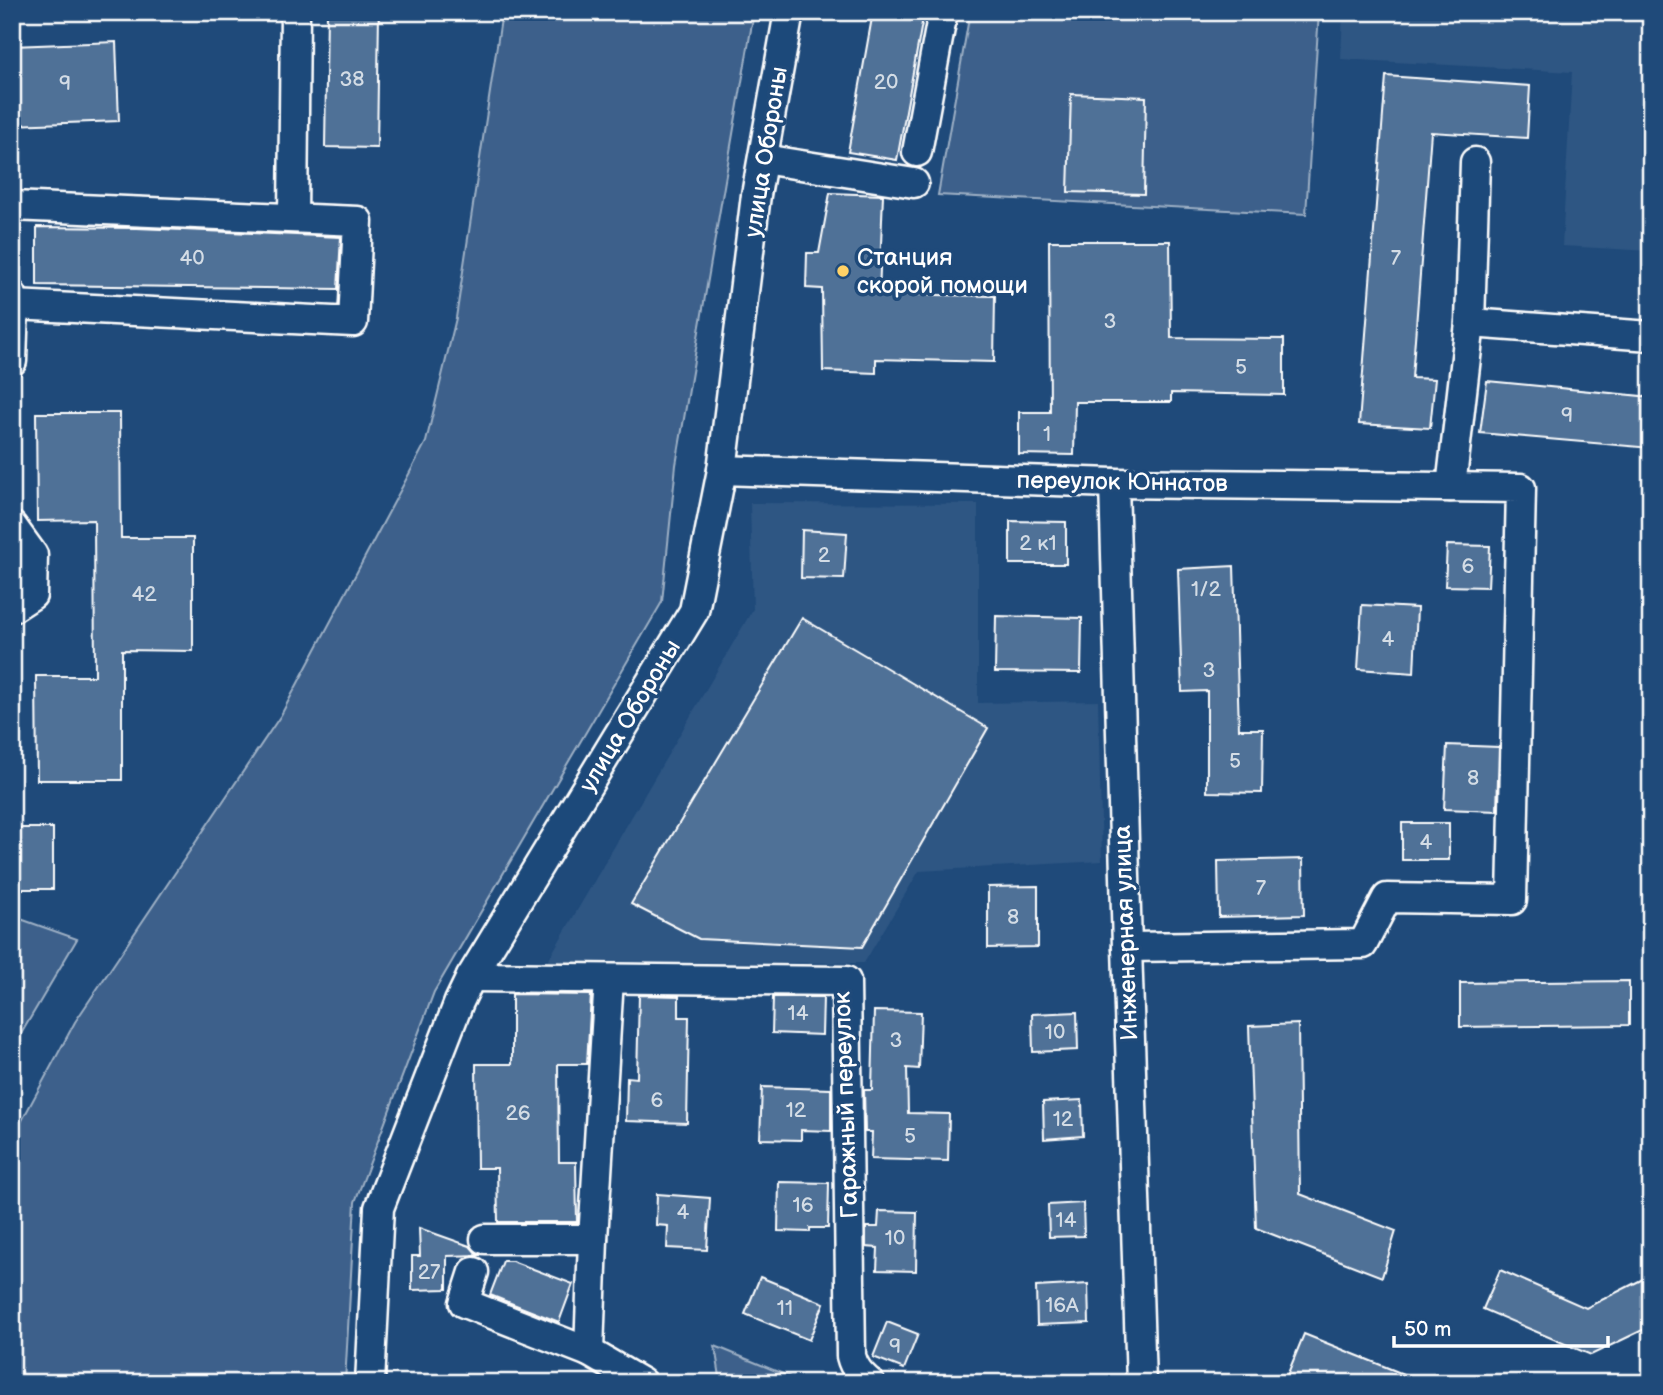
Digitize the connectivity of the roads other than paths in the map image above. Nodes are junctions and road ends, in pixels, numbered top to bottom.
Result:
1 (295, 12) edge
2 (789, 12) edge
3 (943, 12) edge
4 (917, 152) dead end
5 (763, 159) junction
6 (1475, 162) dead end
7 (914, 183) dead end
8 (12, 206) edge
9 (293, 218) junction
10 (13, 300) edge
11 (1470, 323) junction
12 (1651, 336) edge
13 (12, 361) edge
14 (722, 470) junction
15 (1114, 483) junction
16 (1451, 487) junction
17 (12, 526) edge
18 (12, 608) edge
19 (1126, 947) junction
20 (471, 977) junction
21 (609, 979) junction
22 (485, 1239) dead end
23 (593, 1239) junction
24 (474, 1272) dead end
25 (589, 1352) junction
26 (637, 1382) edge
27 (370, 1383) edge
28 (870, 1383) edge
29 (1141, 1383) edge

1 - 9 street
2 - 5 street, улица Обороны
3 - 4 street
5 - 7 street
5 - 14 street, улица Обороны
6 - 11 street
8 - 9 street
9 - 10 street
10 - 13 street
11 - 12 street
11 - 16 street
14 - 15 street, переулок Юннатов
14 - 20 street, улица Обороны
15 - 16 street, переулок Юннатов
15 - 19 street, Инженерная улица
16 - 19 street, переулок Юннатов
17 - 18 street
19 - 29 street, Инженерная улица
20 - 21 street, Гаражный переулок
20 - 27 street, улица Обороны
21 - 23 street
21 - 28 street, Гаражный переулок
22 - 23 street
23 - 25 street
24 - 25 street
25 - 26 street

